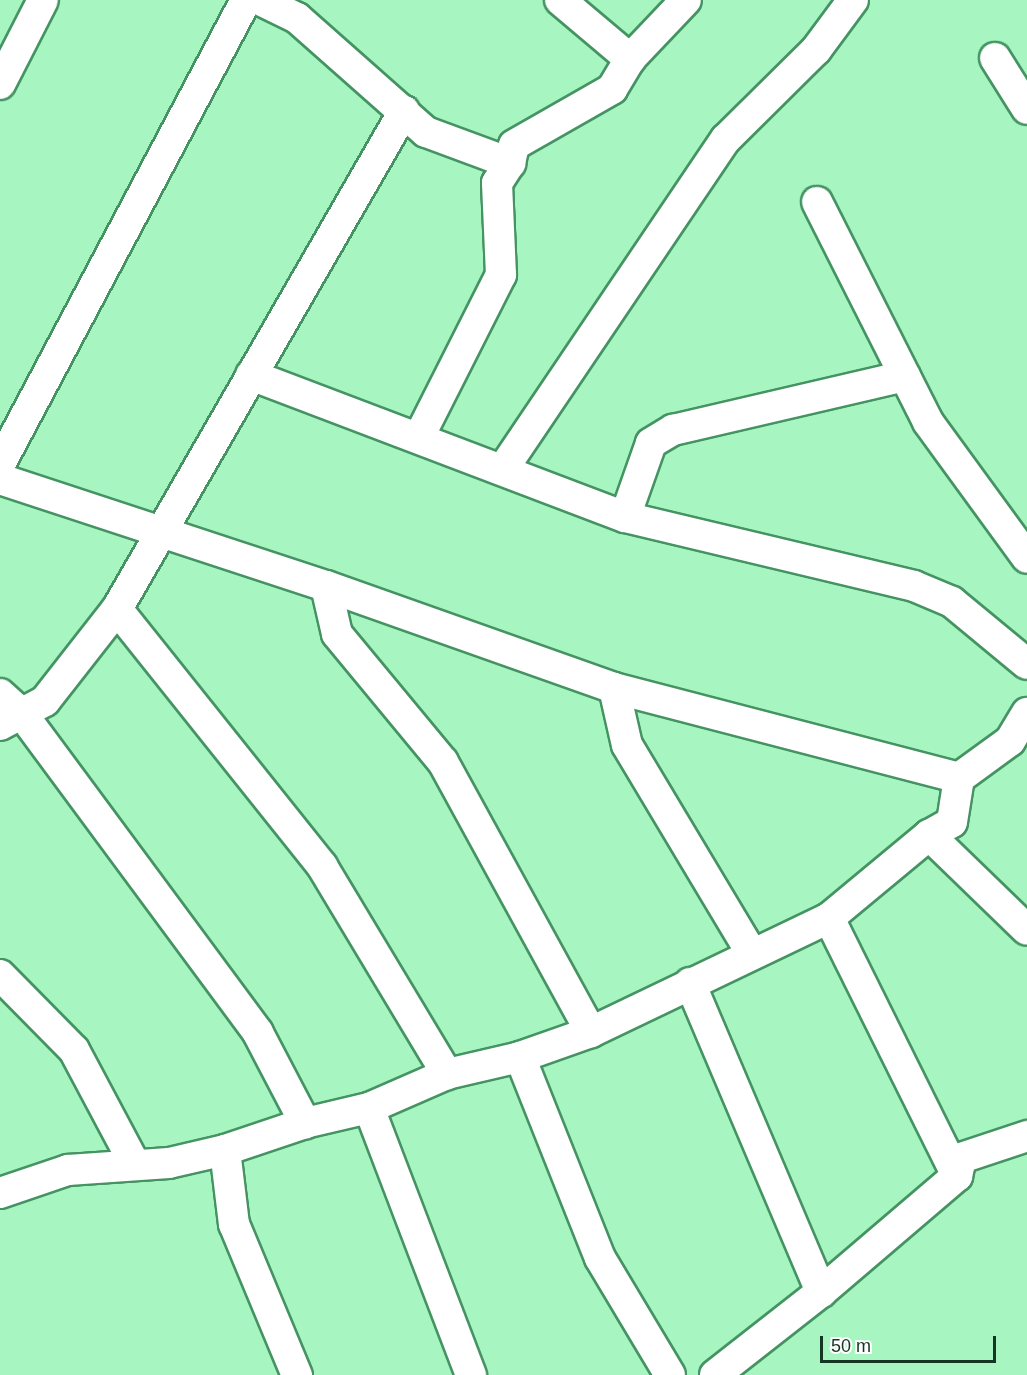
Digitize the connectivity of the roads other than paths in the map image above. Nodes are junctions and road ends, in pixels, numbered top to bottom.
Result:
1 (43, 0) edge
2 (246, 0) edge
3 (260, 0) edge
4 (560, 0) edge
5 (686, 0) edge
6 (853, 0) edge
7 (303, 9) edge
8 (996, 58) dead end
9 (630, 59) junction
10 (0, 84) edge
11 (1027, 109) edge
12 (404, 111) junction
13 (510, 163) junction
14 (817, 202) dead end
15 (251, 375) junction
16 (905, 376) junction
17 (419, 437) junction
18 (0, 464) edge
19 (503, 469) junction
20 (0, 479) edge
21 (626, 517) junction
22 (159, 531) junction
23 (1027, 558) edge
24 (326, 586) junction
25 (117, 609) junction
26 (1027, 664) edge
27 (614, 688) junction
28 (0, 694) edge
29 (1027, 713) edge
30 (11, 720) edge
31 (958, 778) junction
32 (929, 835) junction
33 (829, 918) junction
34 (1027, 930) edge
35 (752, 952) junction
36 (0, 975) edge
37 (690, 984) junction
38 (591, 1032) junction
39 (519, 1057) junction
40 (447, 1074) junction
41 (369, 1108) junction
42 (305, 1123) junction
43 (1027, 1136) edge
44 (225, 1150) junction
45 (134, 1163) junction
46 (957, 1176) junction
47 (0, 1193) edge
48 (821, 1292) junction
49 (297, 1375) edge
50 (471, 1375) edge
51 (670, 1375) edge
52 (715, 1375) edge

1 - 10 street
2 - 18 street
3 - 7 street
4 - 9 street
5 - 9 street
6 - 19 street
7 - 12 street
8 - 11 street
9 - 13 street
12 - 13 street
12 - 15 street
13 - 17 street
14 - 16 street
15 - 17 street
15 - 22 street
16 - 21 street
16 - 23 street
17 - 19 street
19 - 21 street
20 - 22 street
21 - 26 street
22 - 24 street
22 - 25 street
24 - 27 street
24 - 38 street
25 - 30 street
25 - 40 street
27 - 31 street
27 - 35 street
28 - 30 street
29 - 31 street
30 - 42 street
31 - 32 street
32 - 33 street
32 - 34 street
33 - 35 street
33 - 46 street
35 - 37 street
36 - 45 street
37 - 38 street
37 - 48 street
38 - 39 street
39 - 40 street
39 - 51 street
40 - 41 street
41 - 42 street
41 - 50 street
42 - 44 street
43 - 46 street
44 - 45 street
44 - 49 street
45 - 47 street
46 - 48 street
48 - 52 street

